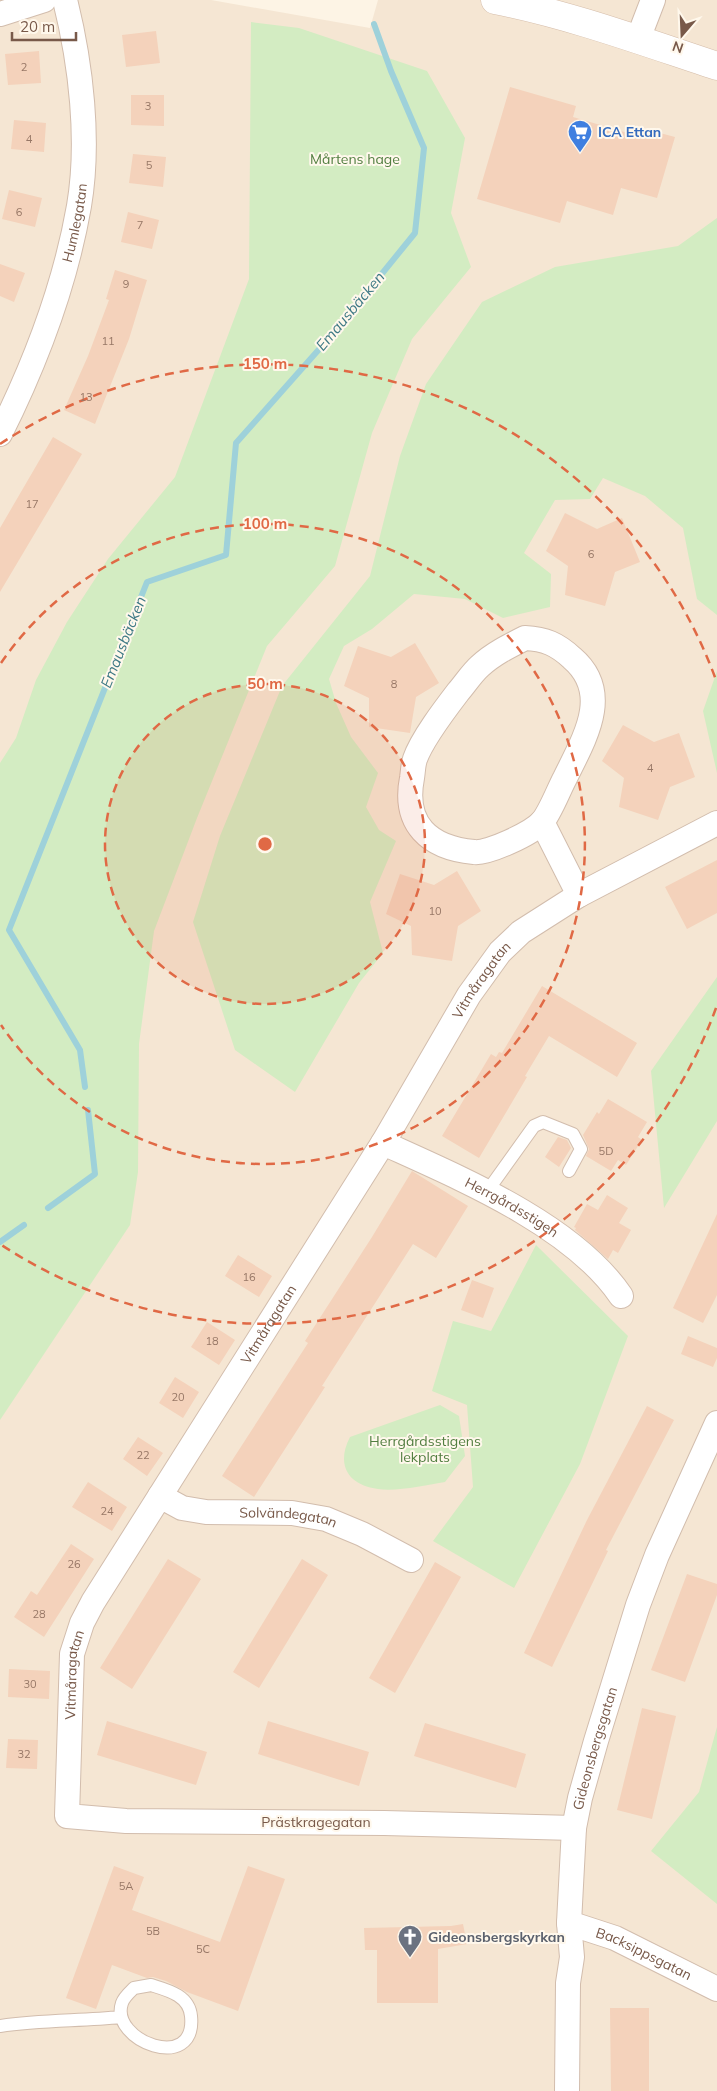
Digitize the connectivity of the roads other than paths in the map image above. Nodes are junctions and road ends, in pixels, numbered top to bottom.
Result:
1 (44, 0) edge
2 (65, 0) edge
3 (495, 0) edge
4 (653, 0) edge
5 (0, 14) edge
6 (638, 39) junction
7 (717, 66) edge
8 (0, 434) edge
9 (542, 822) junction
10 (717, 823) edge
11 (579, 894) junction
12 (383, 1142) junction
13 (569, 1172) dead end
14 (486, 1193) junction
15 (621, 1296) dead end
16 (717, 1424) edge
17 (160, 1496) junction
18 (411, 1560) dead end
19 (67, 1808) joint
20 (574, 1828) junction
21 (569, 1923) junction
22 (717, 1989) edge
23 (121, 2017) junction
24 (0, 2026) edge
25 (567, 2091) edge

1 - 5 street
2 - 8 street, Humlegatan
3 - 6 street
4 - 6 street
6 - 7 street
9 - 9 street
9 - 11 street
10 - 11 street, Vitmåragatan
11 - 12 street, Vitmåragatan
12 - 14 street, Herrgårdsstigen
12 - 17 street, Vitmåragatan
13 - 14 lane
14 - 15 street, Herrgårdsstigen
16 - 20 street, Gideonsbergsgatan
17 - 18 street, Solvändegatan
17 - 19 street, Vitmåragatan
19 - 20 street, Prästkragegatan
20 - 21 street, Gideonsbergsgatan
21 - 22 street, Backsippsgatan
21 - 25 street, Gideonsbergsgatan
23 - 23 lane
23 - 24 lane

